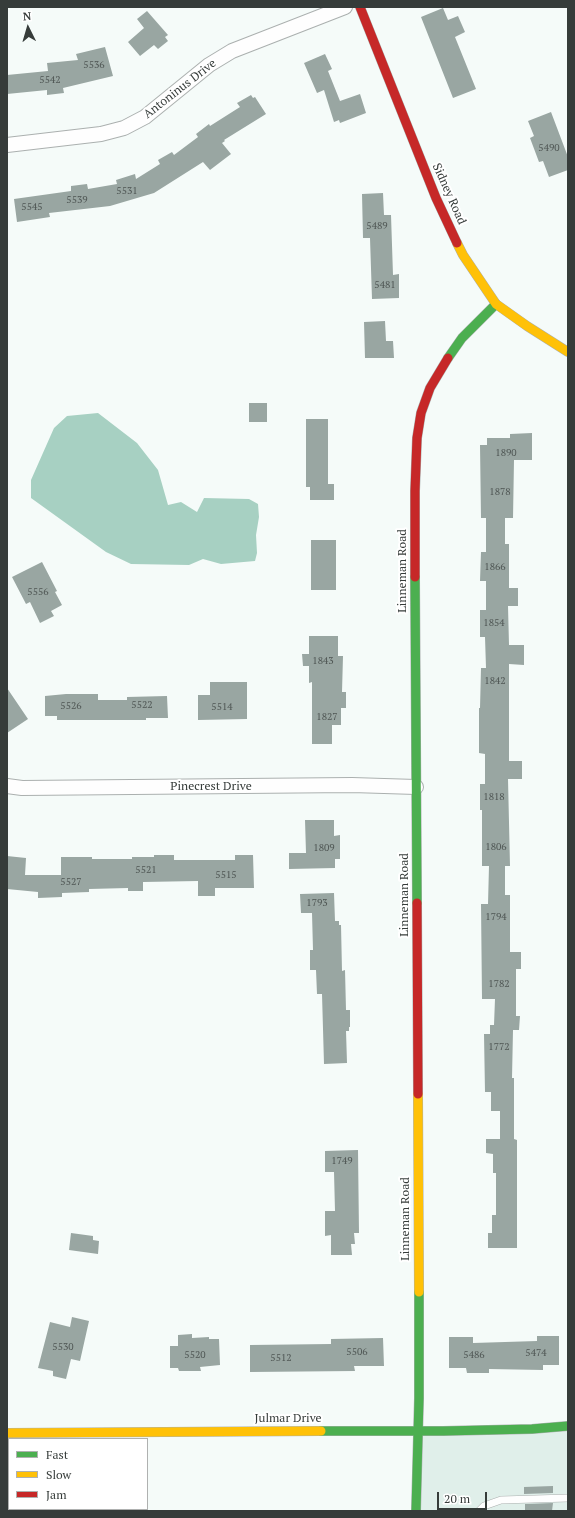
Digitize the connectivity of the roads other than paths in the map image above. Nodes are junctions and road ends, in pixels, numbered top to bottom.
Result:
1 (345, 7) edge
2 (360, 7) edge
3 (7, 145) edge
4 (496, 304) junction
5 (568, 352) edge
6 (7, 786) edge
7 (416, 786) junction
8 (568, 1426) edge
9 (417, 1430) junction
10 (7, 1433) edge
11 (568, 1498) edge
12 (416, 1511) edge
13 (479, 1511) edge

1 - 3 street, Antoninus Drive
2 - 4 street, Sidney Road
4 - 5 street, Sidney Road
4 - 7 street, Linneman Road
6 - 7 street, Pinecrest Drive
7 - 9 street, Linneman Road
8 - 9 street, Julmar Drive
9 - 10 street, Julmar Drive
9 - 12 street, Linneman Road
11 - 13 lane

